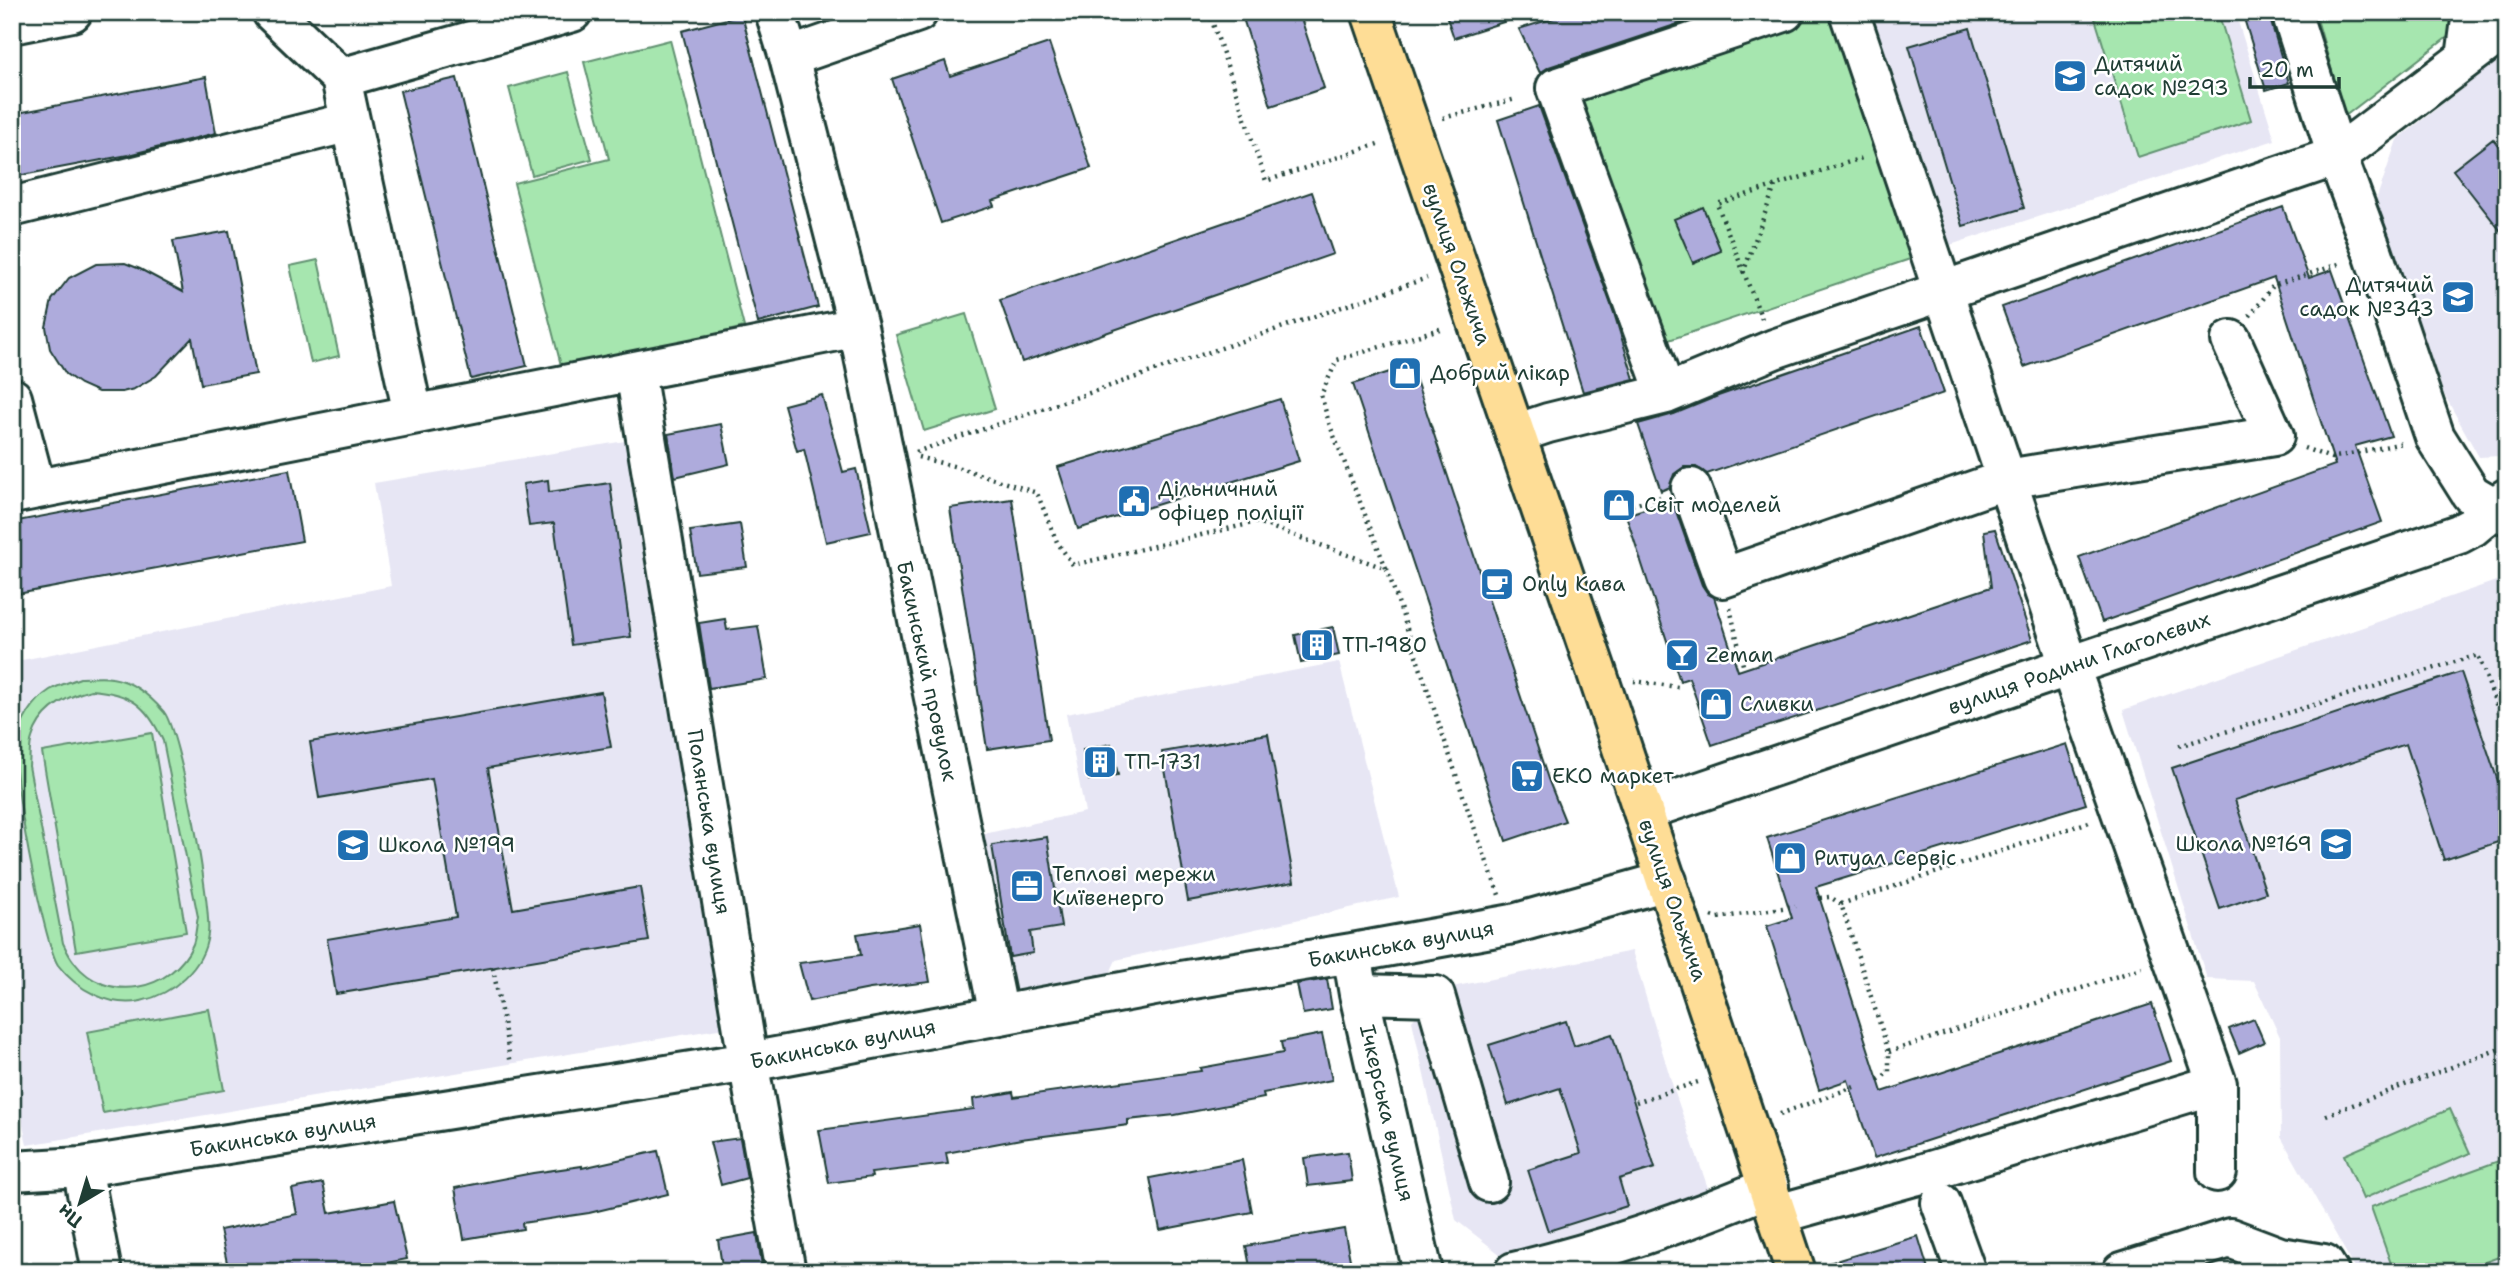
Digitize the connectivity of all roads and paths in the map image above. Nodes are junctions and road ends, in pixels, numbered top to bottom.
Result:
1 (72, 12) edge
2 (272, 12) edge
3 (572, 12) edge
4 (775, 12) edge
5 (918, 12) edge
6 (1209, 12) edge
7 (1371, 12) edge
8 (1784, 12) edge
9 (1849, 12) edge
10 (2291, 12) edge
11 (2472, 12) edge
12 (12, 24) edge
13 (2507, 27) edge
14 (789, 57) junction
15 (2466, 58) junction
16 (341, 78) junction
17 (1516, 99) dead end
18 (1441, 118) dead end
19 (350, 122) junction
20 (1385, 142) dead end
21 (1896, 147) junction
22 (2337, 156) junction
23 (1775, 185) junction
24 (12, 207) edge
25 (2373, 253) junction
26 (1743, 272) junction
27 (1427, 278) dead end
28 (1942, 290) junction
29 (858, 327) junction
30 (1443, 328) dead end
31 (2231, 340) joint
32 (1774, 349) junction
33 (635, 371) junction
34 (1666, 394) junction
35 (12, 398) edge
36 (413, 414) junction
37 (1515, 434) junction
38 (2274, 436) junction
39 (2435, 437) junction
40 (2007, 479) junction
41 (1691, 488) dead end
42 (24, 492) edge
43 (1648, 500) dead end
44 (1632, 505) dead end
45 (2503, 507) edge
46 (1387, 569) junction
47 (1723, 578) junction
48 (1743, 665) dead end
49 (2071, 667) junction
50 (2505, 726) edge
51 (2507, 734) edge
52 (2179, 746) dead end
53 (1643, 811) junction
54 (2121, 811) junction
55 (1667, 881) junction
56 (1820, 898) dead end
57 (1841, 904) junction
58 (1795, 906) dead end
59 (1703, 914) dead end
60 (1513, 924) junction
61 (1352, 953) junction
62 (2172, 957) junction
63 (493, 968) dead end
64 (1359, 994) junction
65 (999, 1014) junction
66 (2507, 1046) edge
67 (1889, 1052) junction
68 (749, 1062) junction
69 (511, 1064) dead end
70 (1705, 1079) dead end
71 (1878, 1080) dead end
72 (2217, 1084) junction
73 (1854, 1087) dead end
74 (1636, 1102) dead end
75 (2326, 1115) dead end
76 (1772, 1117) dead end
77 (82, 1167) junction
78 (12, 1171) edge
79 (2217, 1172) dead end
80 (1489, 1182) dead end
81 (1774, 1201) junction
82 (1941, 1203) dead end
83 (1529, 1270) edge
84 (102, 1272) edge
85 (786, 1272) edge
86 (1423, 1272) edge
87 (1796, 1272) edge
88 (1966, 1272) edge
89 (2122, 1272) edge
90 (2329, 1272) edge

1 - 12 street
2 - 16 street
3 - 16 street
4 - 14 street, Бакинський провулок
5 - 14 street
6 - 20 path
7 - 37 main road, вулиця Ольжича
8 - 34 street
9 - 21 street
10 - 22 street
11 - 15 street
13 - 15 street
14 - 29 street, Бакинський провулок
15 - 22 street
16 - 19 street
17 - 18 path
19 - 24 street
19 - 36 street
21 - 23 path
21 - 28 street
22 - 25 street
22 - 28 street
23 - 26 path
23 - 26 path
25 - 31 path
25 - 39 street
26 - 32 path
27 - 46 path
28 - 32 street
28 - 40 street
29 - 33 street
29 - 65 street, Бакинський провулок
30 - 46 path
31 - 38 street
32 - 34 street
33 - 36 street
33 - 68 street, Полянська вулиця
34 - 37 street
35 - 42 street
36 - 42 street
37 - 53 main road, вулиця Ольжича
38 - 39 path
38 - 40 street
39 - 45 street
40 - 47 street
40 - 49 street
41 - 47 street
43 - 44 path
45 - 49 street, вулиця Родини Глаголєвих
46 - 60 path
47 - 48 path
49 - 53 street, вулиця Родини Глаголєвих
49 - 54 street
50 - 51 path
50 - 52 path
53 - 55 main road, вулиця Ольжича
54 - 57 path
54 - 62 street
55 - 60 street, Бакинська вулиця
55 - 81 main road, вулиця Ольжича
56 - 57 path
57 - 67 path
58 - 59 path
60 - 61 street, Бакинська вулиця
61 - 64 street, Ічкерська вулиця
61 - 65 street, Бакинська вулиця
62 - 67 path
62 - 72 street
63 - 69 path
64 - 80 street
64 - 86 street, Ічкерська вулиця
65 - 68 street, Бакинська вулиця
66 - 75 path
67 - 71 path
68 - 77 street, Бакинська вулиця
68 - 85 street, Полянська вулиця
70 - 74 path
72 - 79 street
72 - 81 street
73 - 76 path
77 - 78 street, Бакинська вулиця
77 - 84 street
81 - 83 street
81 - 87 main road, вулиця Ольжича
82 - 88 street
89 - 90 street

